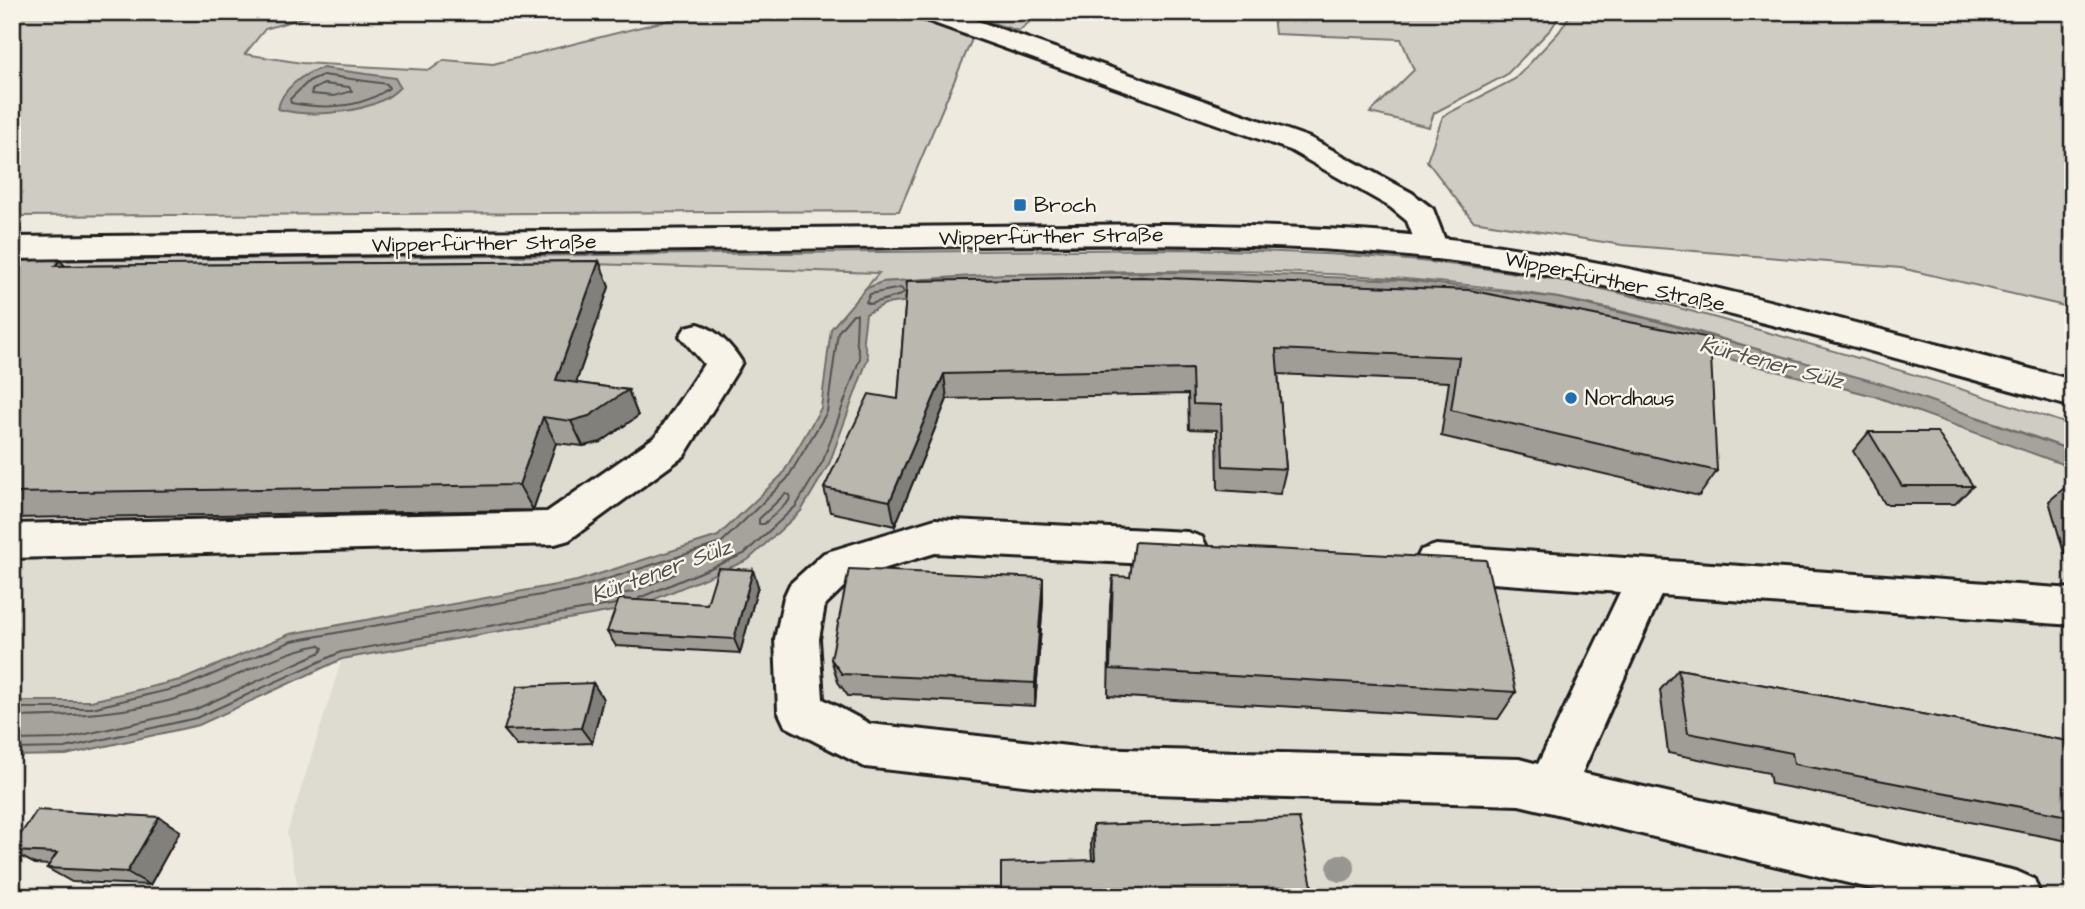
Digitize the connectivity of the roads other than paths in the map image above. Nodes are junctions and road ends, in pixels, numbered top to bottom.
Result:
1 (926, 12) edge
2 (12, 248) edge
3 (1432, 248) junction
4 (698, 336) dead end
5 (2073, 394) edge
6 (12, 541) edge
7 (1225, 551) edge
8 (1390, 560) edge
9 (1649, 576) junction
10 (2073, 607) edge
11 (1551, 789) junction
12 (2016, 897) edge

1 - 3 main road
2 - 3 main road, Wipperfürther Straße
3 - 5 main road, Wipperfürther Straße
4 - 6 main road
7 - 11 main road
8 - 9 main road
9 - 10 main road
9 - 11 main road
11 - 12 main road

